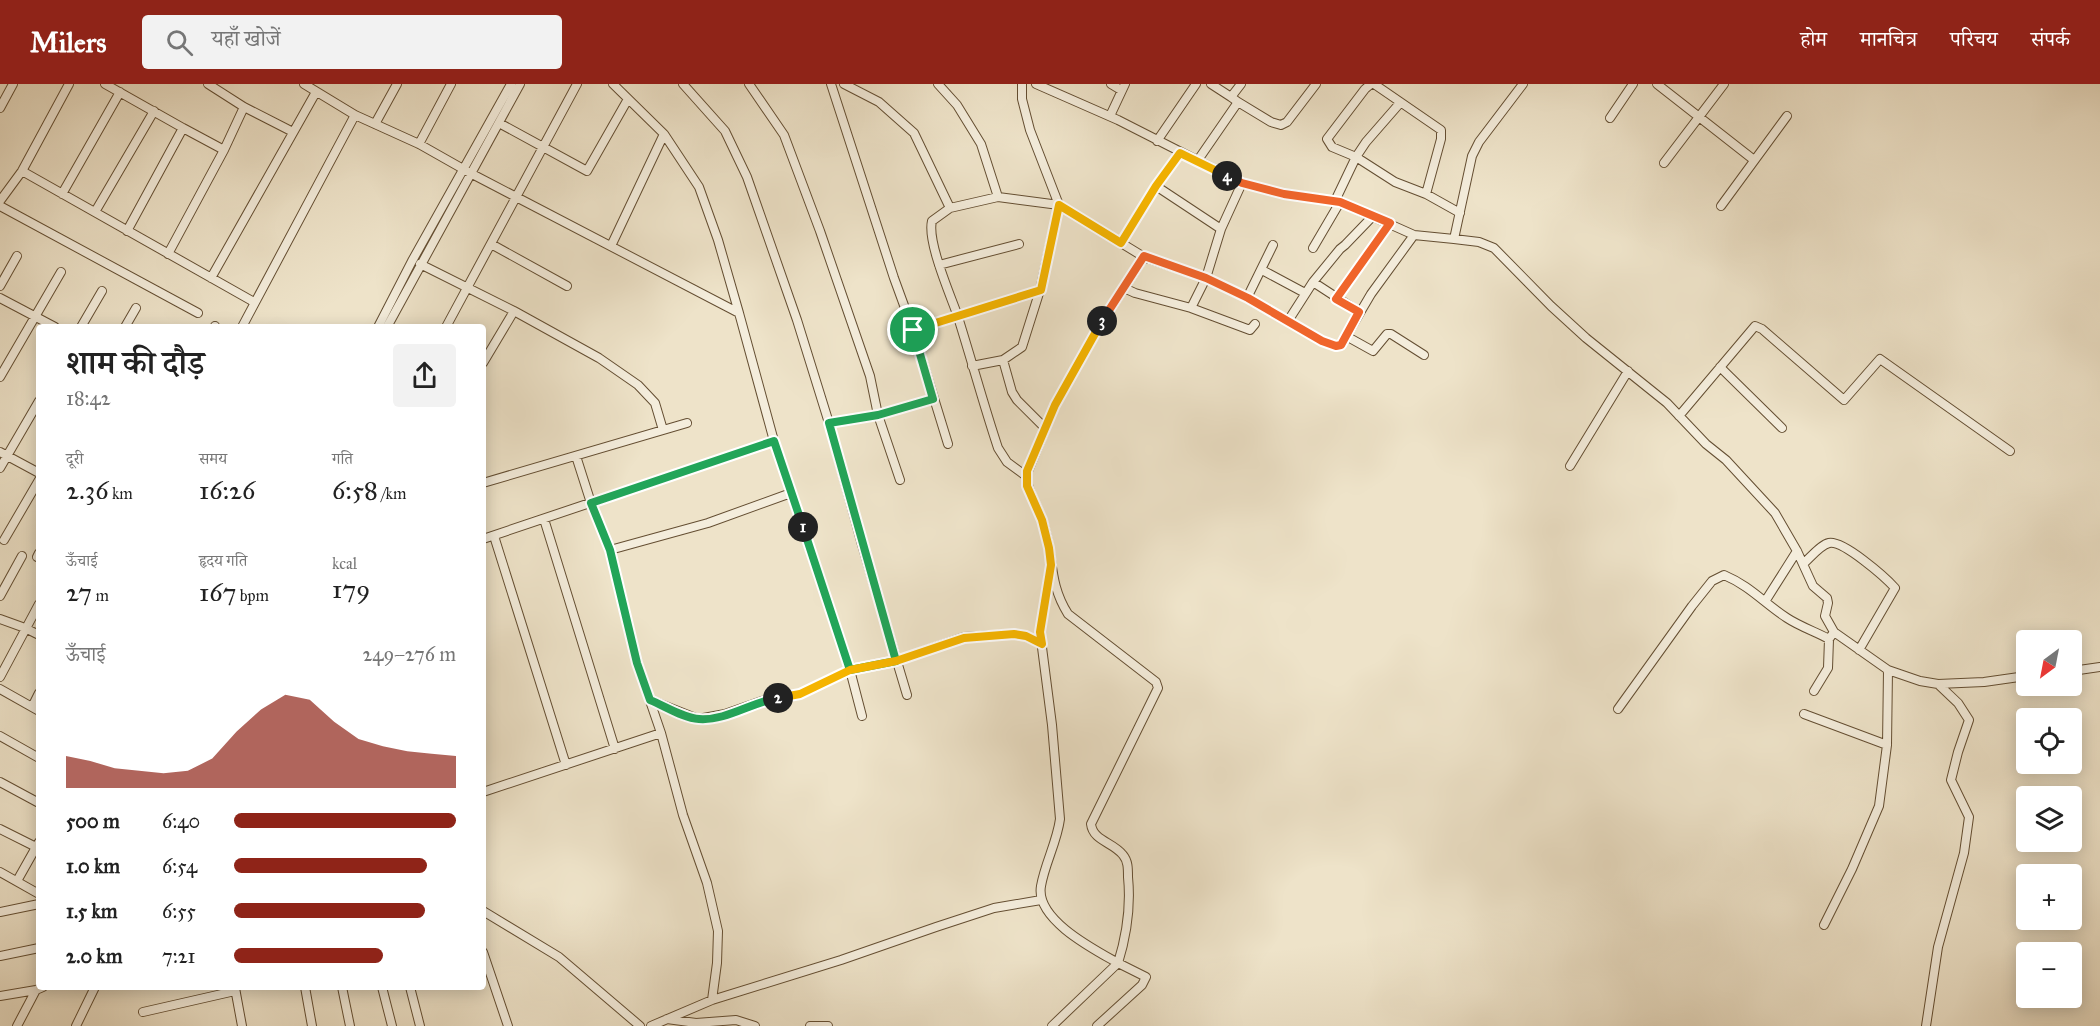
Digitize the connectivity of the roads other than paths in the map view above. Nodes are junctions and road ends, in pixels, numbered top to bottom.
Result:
1 (13, 84) edge
2 (69, 84) edge
3 (105, 84) edge
4 (208, 84) edge
5 (303, 84) edge
6 (397, 84) edge
7 (452, 84) edge
8 (511, 84) edge
9 (520, 84) edge
10 (577, 84) edge
11 (613, 84) edge
12 (683, 84) edge
13 (749, 84) edge
14 (831, 84) edge
15 (844, 84) edge
16 (938, 84) edge
17 (1022, 84) edge
18 (1036, 84) edge
19 (1111, 84) edge
20 (1196, 84) edge
21 (1211, 84) edge
22 (1241, 84) edge
23 (1316, 84) edge
24 (1373, 84) edge
25 (1523, 84) edge
26 (1633, 84) edge
27 (1657, 84) edge
28 (1724, 84) edge
29 (1123, 87) edge
30 (120, 92) junction
31 (316, 92) junction
32 (628, 99) junction
33 (1234, 100) junction
34 (1400, 103) junction
35 (244, 107) junction
36 (0, 108) edge
37 (154, 111) junction
38 (356, 114) junction
39 (1110, 116) junction
40 (1698, 116) junction
41 (1787, 116) dead end
42 (1610, 118) dead end
43 (499, 123) junction
44 (375, 124) junction
45 (183, 129) junction
46 (293, 132) junction
47 (664, 134) junction
48 (1157, 141) junction
49 (419, 144) junction
50 (542, 146) junction
51 (224, 150) junction
52 (1180, 153) junction
53 (1356, 157) junction
54 (1198, 160) junction
55 (1754, 160) junction
56 (1664, 163) dead end
57 (463, 169) junction
58 (22, 171) junction
59 (472, 174) junction
60 (1242, 183) junction
61 (1156, 186) junction
62 (62, 194) junction
63 (1426, 194) junction
64 (516, 196) junction
65 (998, 197) junction
66 (0, 201) edge
67 (1337, 201) junction
68 (1059, 205) junction
69 (0, 206) edge
70 (1721, 206) dead end
71 (950, 208) junction
72 (94, 212) junction
73 (1460, 213) junction
74 (1372, 217) junction
75 (1390, 223) junction
76 (1221, 229) junction
77 (127, 231) junction
78 (1414, 235) junction
79 (1454, 239) junction
80 (1121, 243) junction
81 (491, 244) junction
82 (1019, 244) dead end
83 (1273, 245) dead end
84 (611, 246) junction
85 (1313, 248) dead end
86 (168, 254) junction
87 (17, 256) dead end
88 (1144, 256) junction
89 (420, 264) junction
90 (939, 265) junction
91 (1262, 270) junction
92 (61, 272) dead end
93 (211, 278) junction
94 (1206, 278) junction
95 (1313, 282) junction
96 (0, 286) edge
97 (567, 286) dead end
98 (468, 288) junction
99 (1124, 288) junction
100 (1041, 290) junction
101 (102, 291) dead end
102 (1305, 293) junction
103 (0, 298) edge
104 (1248, 298) junction
105 (1336, 299) junction
106 (254, 303) junction
107 (136, 308) dead end
108 (1191, 308) junction
109 (514, 310) junction
110 (1359, 312) junction
111 (198, 313) dead end
112 (739, 313) junction
113 (957, 315) junction
114 (35, 317) junction
115 (1288, 321) junction
116 (49, 324) edge
117 (83, 324) edge
118 (127, 324) edge
119 (244, 324) edge
120 (380, 324) edge
121 (389, 324) edge
122 (448, 324) edge
123 (1255, 324) dead end
124 (913, 330) junction
125 (1346, 336) junction
126 (1424, 355) dead end
127 (486, 358) edge
128 (1003, 360) junction
129 (972, 366) junction
130 (1720, 367) junction
131 (1628, 372) junction
132 (0, 377) edge
133 (933, 399) junction
134 (36, 406) edge
135 (878, 415) junction
136 (1679, 416) junction
137 (687, 423) dead end
138 (829, 423) junction
139 (1045, 428) junction
140 (1782, 428) dead end
141 (663, 430) junction
142 (774, 441) junction
143 (948, 444) dead end
144 (2010, 451) dead end
145 (4, 454) edge
146 (576, 456) junction
147 (1570, 465) dead end
148 (0, 468) edge
149 (36, 471) edge
150 (1026, 476) junction
151 (900, 480) dead end
152 (486, 482) edge
153 (36, 485) edge
154 (791, 493) junction
155 (591, 503) junction
156 (544, 519) junction
157 (494, 536) junction
158 (486, 539) edge
159 (4, 540) dead end
160 (610, 550) junction
161 (1797, 551) junction
162 (22, 556) dead end
163 (1803, 564) junction
164 (1051, 565) junction
165 (0, 596) edge
166 (1766, 600) junction
167 (36, 609) edge
168 (0, 619) edge
169 (25, 628) junction
170 (36, 634) edge
171 (1832, 636) junction
172 (1042, 644) junction
173 (1859, 650) junction
174 (896, 661) junction
175 (2100, 667) edge
176 (2082, 669) edge
177 (850, 670) junction
178 (1888, 670) junction
179 (0, 677) edge
180 (2016, 677) edge
181 (1938, 684) junction
182 (0, 689) edge
183 (1814, 691) dead end
184 (907, 695) dead end
185 (650, 700) junction
186 (36, 709) edge
187 (1618, 709) dead end
188 (1804, 714) dead end
189 (862, 716) dead end
190 (661, 733) junction
191 (0, 736) edge
192 (1887, 745) junction
193 (615, 749) junction
194 (36, 756) edge
195 (566, 765) junction
196 (0, 782) edge
197 (486, 791) edge
198 (36, 800) edge
199 (0, 829) edge
200 (36, 843) edge
201 (36, 848) edge
202 (0, 872) edge
203 (17, 881) junction
204 (36, 892) edge
205 (1041, 900) junction
206 (36, 905) edge
207 (0, 912) edge
208 (486, 913) edge
209 (1824, 925) dead end
210 (36, 949) edge
211 (0, 956) edge
212 (486, 961) edge
213 (1118, 963) junction
214 (36, 990) edge
215 (39, 990) edge
216 (93, 990) edge
217 (231, 990) edge
218 (235, 990) edge
219 (306, 990) edge
220 (343, 990) edge
221 (383, 990) edge
222 (411, 990) edge
223 (0, 996) edge
224 (712, 1000) junction
225 (142, 1012) dead end
226 (667, 1019) junction
227 (17, 1026) edge
228 (75, 1026) edge
229 (242, 1026) edge
230 (312, 1026) edge
231 (350, 1026) edge
232 (392, 1026) edge
233 (420, 1026) edge
234 (508, 1026) edge
235 (640, 1026) edge
236 (651, 1026) edge
237 (755, 1026) edge
238 (810, 1026) edge
239 (828, 1026) edge
240 (1052, 1026) edge
241 (1096, 1026) edge
242 (1926, 1026) edge

1 - 36 street
2 - 58 street
3 - 30 street
4 - 35 street
5 - 31 street
6 - 44 street
7 - 49 street
8 - 57 street
9 - 43 street
10 - 50 street
11 - 32 street
12 - 138 street
13 - 135 street
14 - 124 street
15 - 71 street
16 - 65 street
17 - 68 street
18 - 39 street
19 - 29 street
20 - 48 street
21 - 33 street
22 - 33 street
23 - 33 street
24 - 34 street
24 - 53 street
25 - 73 street
26 - 42 street
27 - 40 street
28 - 40 street
29 - 39 street
30 - 37 street
30 - 62 street
31 - 38 street
31 - 46 street
32 - 47 street
32 - 50 street
33 - 54 street
34 - 53 street
34 - 63 street
35 - 46 street
35 - 51 street
37 - 45 street
37 - 72 street
38 - 44 street
38 - 106 street
39 - 48 street
40 - 55 street
40 - 56 street
41 - 55 street
43 - 50 street
43 - 59 street
44 - 49 street
45 - 51 street
45 - 77 street
46 - 93 street
47 - 84 street
47 - 112 street
48 - 52 street
49 - 57 street
50 - 64 street
51 - 86 street
52 - 54 street
52 - 61 street
53 - 63 street
53 - 67 street
54 - 60 street
55 - 70 street
57 - 59 street
57 - 120 street
58 - 62 street
58 - 66 street
59 - 64 street
59 - 89 street
60 - 67 street
60 - 76 street
61 - 76 street
61 - 80 street
62 - 72 street
63 - 73 street
64 - 81 street
64 - 84 street
65 - 68 street
65 - 71 street
67 - 74 street
67 - 85 street
68 - 80 street
68 - 100 street
69 - 111 street
71 - 90 street
72 - 77 street
73 - 79 street
74 - 75 street
74 - 95 street
75 - 78 street
75 - 105 street
76 - 94 street
77 - 86 street
78 - 79 street
78 - 110 street
79 - 131 street
80 - 88 street
81 - 97 street
81 - 98 street
82 - 90 street
83 - 91 street
84 - 112 street
86 - 93 street
87 - 96 street
88 - 94 street
88 - 99 street
89 - 98 street
89 - 121 street
90 - 113 street
91 - 102 street
91 - 104 street
92 - 114 street
93 - 106 street
94 - 104 street
94 - 108 street
95 - 102 street
95 - 105 street
98 - 109 street
98 - 122 street
99 - 108 street
99 - 139 street
100 - 113 street
100 - 128 street
101 - 117 street
102 - 115 street
103 - 114 street
104 - 115 street
105 - 110 street
106 - 119 street
107 - 118 street
108 - 123 street
109 - 127 street
109 - 141 street
110 - 125 street
112 - 142 street
113 - 124 street
113 - 129 street
114 - 116 street
114 - 132 street
115 - 125 street
124 - 133 street
125 - 126 street
128 - 129 street
128 - 139 street
129 - 150 street
130 - 136 street
130 - 140 street
130 - 144 street
131 - 136 street
131 - 147 street
133 - 135 street
133 - 143 street
134 - 145 street
135 - 138 street
135 - 151 street
136 - 161 street
137 - 141 street
138 - 174 street
139 - 150 street
141 - 146 street
142 - 154 street
142 - 155 street
145 - 148 street
145 - 149 street
146 - 152 street
146 - 155 street
150 - 164 street
153 - 159 street
154 - 160 street
154 - 177 street
155 - 156 street
155 - 160 street
156 - 157 street
156 - 193 street
157 - 158 street
157 - 195 street
160 - 185 street
161 - 163 street
161 - 166 street
162 - 165 street
163 - 171 street
163 - 173 street
164 - 172 street
164 - 213 street
166 - 171 street
166 - 187 street
167 - 169 street
168 - 169 street
169 - 170 street
169 - 179 street
171 - 173 street
171 - 183 street
172 - 174 street
172 - 205 street
173 - 178 street
174 - 177 street
174 - 184 street
175 - 176 street
177 - 185 street
177 - 189 street
178 - 181 street
178 - 192 street
180 - 181 street
181 - 242 street
182 - 186 street
185 - 190 street
188 - 192 street
190 - 193 street
190 - 224 street
191 - 194 street
192 - 209 street
193 - 195 street
195 - 197 street
196 - 198 street
199 - 200 street
201 - 203 street
202 - 203 street
203 - 204 street
205 - 213 street
205 - 224 street
206 - 207 street
208 - 235 street
210 - 211 street
212 - 234 street
213 - 240 street
213 - 241 street
214 - 223 street
215 - 227 street
216 - 228 street
217 - 225 street
218 - 229 street
219 - 230 street
220 - 231 street
221 - 232 street
222 - 233 street
224 - 226 street
226 - 236 street
226 - 237 street
238 - 239 street

